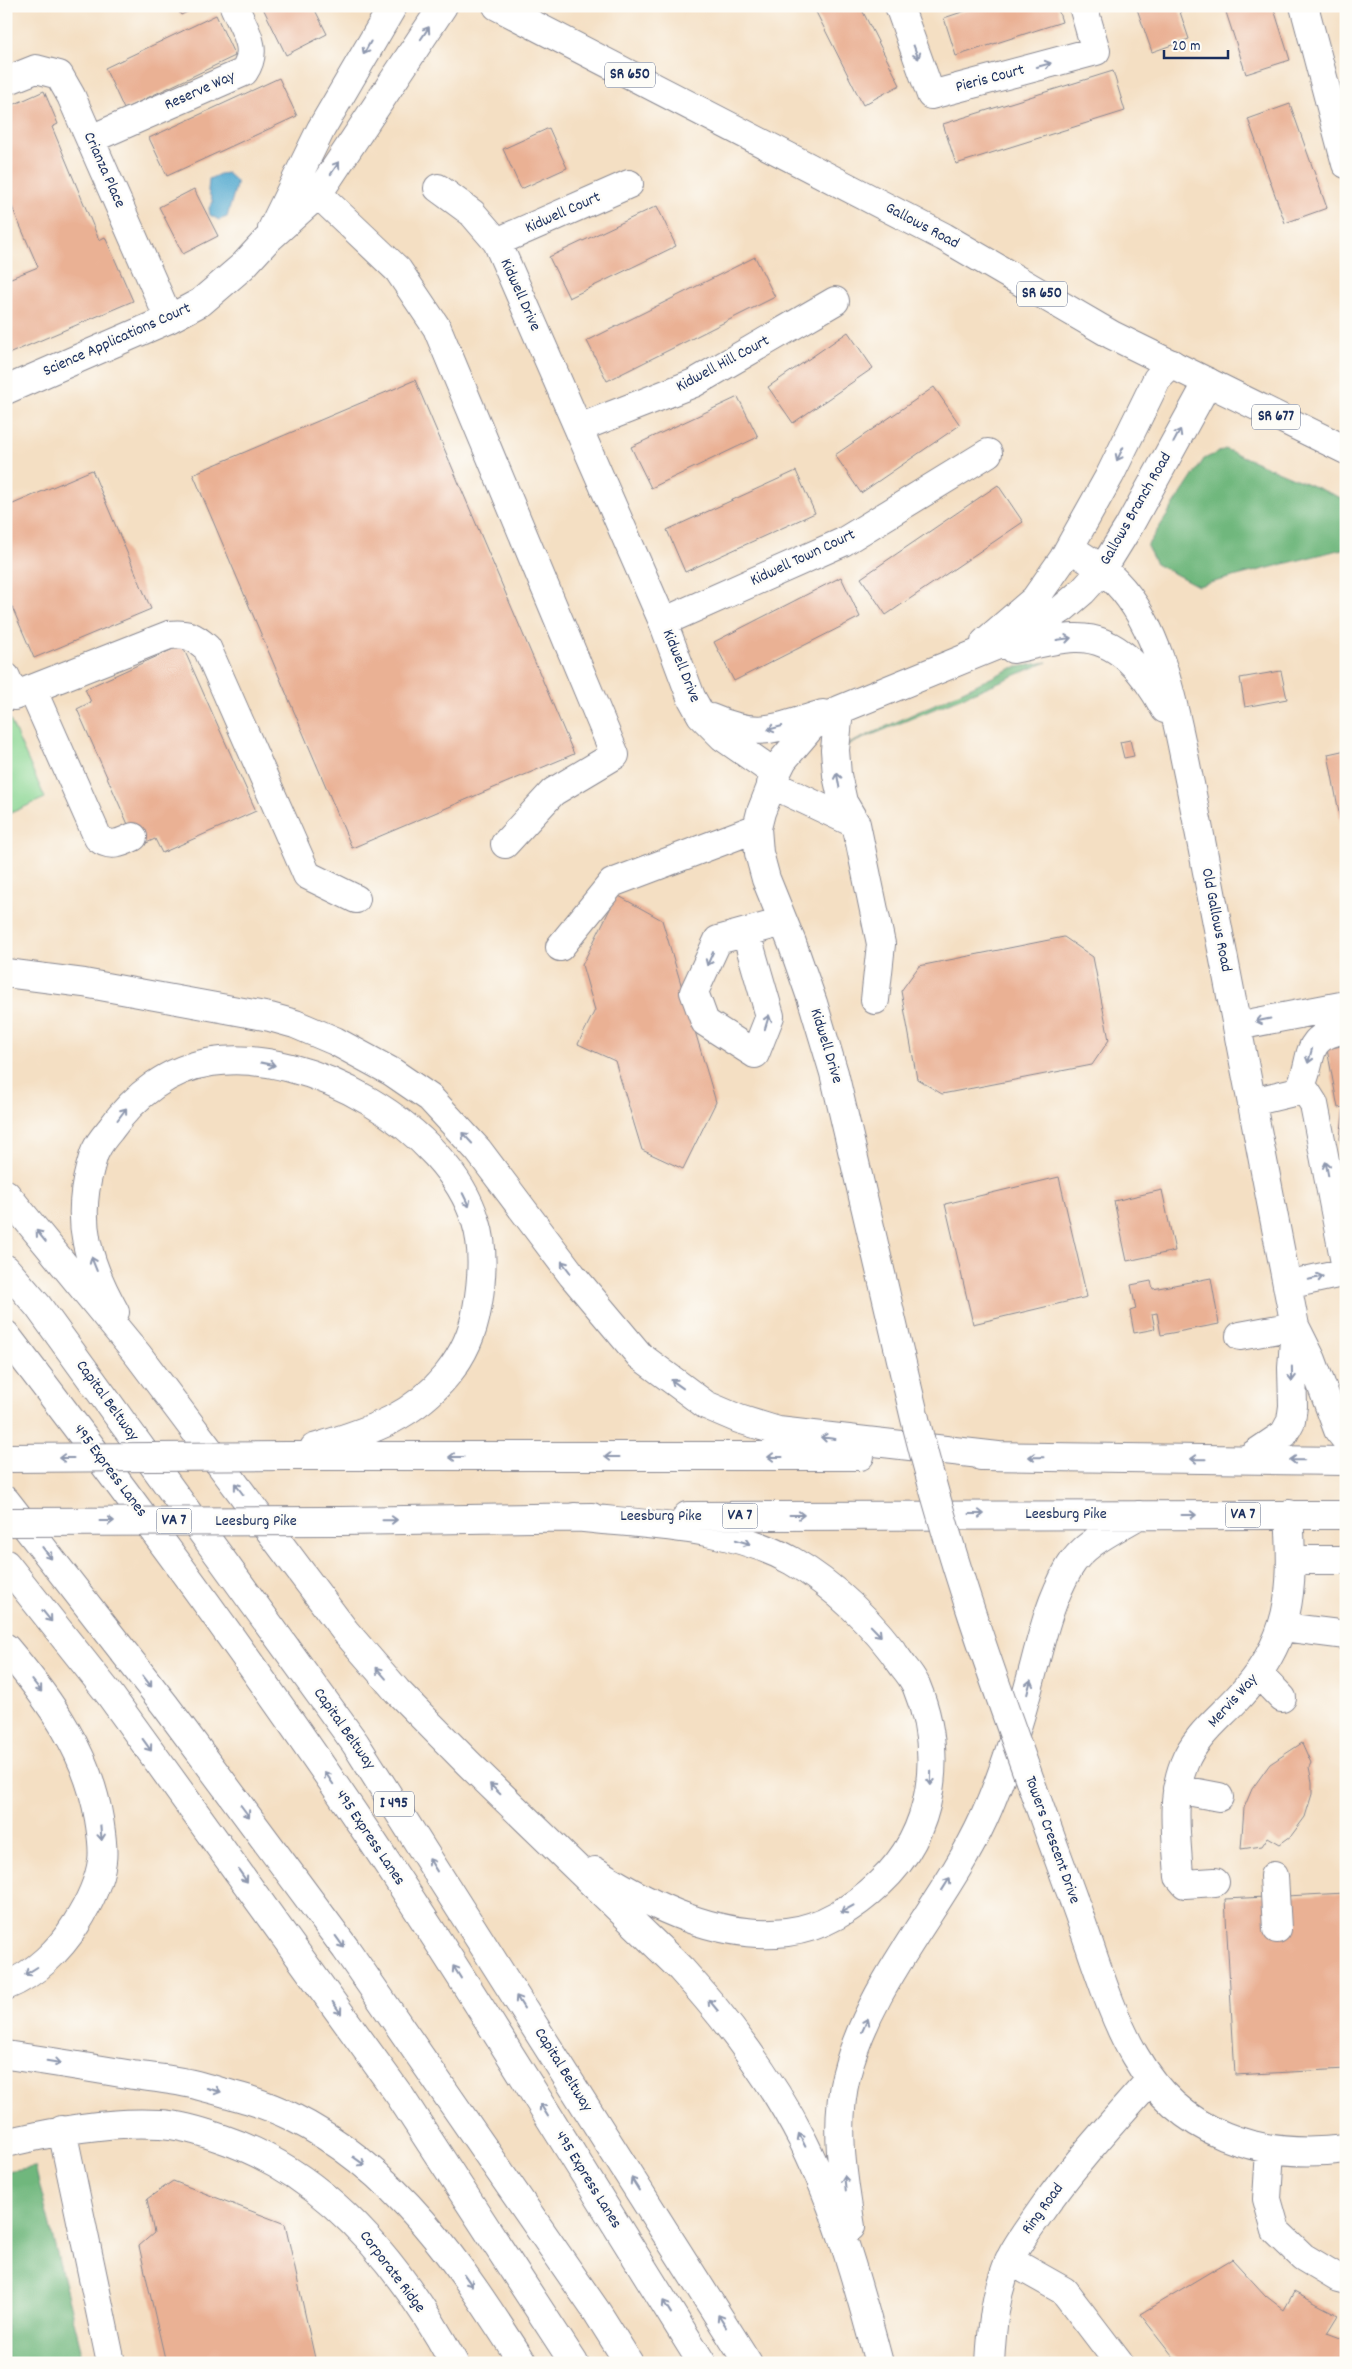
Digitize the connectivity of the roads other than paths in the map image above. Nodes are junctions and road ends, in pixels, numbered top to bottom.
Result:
1 (234, 6) edge
2 (393, 6) edge
3 (443, 6) edge
4 (497, 6) edge
5 (899, 6) edge
6 (1083, 6) edge
7 (1304, 6) edge
8 (6, 81) edge
9 (1340, 123) edge
10 (90, 139) junction
11 (1346, 164) edge
12 (629, 184) dead end
13 (438, 188) dead end
14 (318, 194) junction
15 (266, 241) junction
16 (497, 242) junction
17 (835, 301) dead end
18 (169, 319) junction
19 (1172, 364) junction
20 (1208, 382) junction
21 (6, 390) edge
22 (579, 428) junction
23 (1346, 450) edge
24 (988, 453) dead end
25 (1070, 548) junction
26 (1102, 570) junction
27 (663, 622) junction
28 (965, 659) junction
29 (6, 677) edge
30 (32, 689) junction
31 (839, 710) junction
32 (701, 715) junction
33 (1180, 735) junction
34 (773, 779) junction
35 (856, 824) junction
36 (758, 828) junction
37 (133, 837) dead end
38 (505, 844) dead end
39 (356, 899) dead end
40 (783, 922) junction
41 (746, 933) dead end
42 (560, 947) dead end
43 (6, 973) edge
44 (875, 1000) dead end
45 (1346, 1005) edge
46 (1237, 1026) junction
47 (1346, 1029) edge
48 (1298, 1091) junction
49 (1252, 1102) junction
50 (6, 1194) edge
51 (6, 1269) edge
52 (1346, 1270) edge
53 (1287, 1285) junction
54 (1295, 1326) junction
55 (6, 1335) edge
56 (1240, 1336) dead end
57 (138, 1355) junction
58 (907, 1385) joint
59 (1338, 1404) edge
60 (1346, 1440) edge
61 (289, 1456) junction
62 (998, 1456) junction
63 (6, 1458) edge
64 (1247, 1459) junction
65 (1346, 1461) edge
66 (6, 1501) edge
67 (1289, 1514) junction
68 (1140, 1515) junction
69 (1346, 1515) edge
70 (574, 1517) junction
71 (6, 1522) edge
72 (1292, 1560) junction
73 (1346, 1560) edge
74 (6, 1564) edge
75 (1284, 1627) junction
76 (1346, 1634) edge
77 (6, 1648) edge
78 (1258, 1674) junction
79 (1282, 1698) dead end
80 (1177, 1789) junction
81 (1219, 1797) dead end
82 (530, 1823) junction
83 (1274, 1876) dead end
84 (1215, 1882) dead end
85 (1277, 1929) dead end
86 (6, 1986) edge
87 (6, 2055) edge
88 (1150, 2080) junction
89 (62, 2130) junction
90 (6, 2143) edge
91 (1346, 2149) edge
92 (1270, 2150) junction
93 (1009, 2260) junction
94 (1346, 2280) edge
95 (867, 2317) junction
96 (111, 2363) edge
97 (454, 2363) edge
98 (523, 2363) edge
99 (574, 2363) edge
100 (629, 2363) edge
101 (702, 2363) edge
102 (748, 2363) edge
103 (879, 2363) edge
104 (990, 2363) edge
105 (1119, 2363) edge

1 - 10 main road, Reserve Way
2 -> 15 main road, Science Applications Court
14 -> 3 main road, Science Applications Court
4 - 19 main road, Gallows Road / SR 650
5 -> 6 main road, Pieris Court
7 - 9 main road
8 - 10 main road, Crianza Place
9 - 11 main road
10 - 18 main road, Crianza Place
12 - 16 main road, Kidwell Court
13 - 16 main road, Kidwell Drive
14 - 15 main road, Science Applications Court
14 - 38 main road
15 - 18 main road, Science Applications Court
16 - 22 main road, Kidwell Drive
17 - 22 main road, Kidwell Hill Court
18 - 21 main road, Science Applications Court
19 - 20 main road, Gallows Road / SR 650
19 -> 25 main road, Gallows Branch Road
20 - 23 main road, Gallows Road / SR 677
26 -> 20 main road, Gallows Branch Road
22 - 27 main road, Kidwell Drive
24 - 27 main road, Kidwell Town Court
25 - 26 main road, Old Gallows Road
25 - 28 main road, Gallows Branch Road
26 - 28 main road, Gallows Branch Road
26 - 33 main road, Old Gallows Road
27 - 32 main road, Kidwell Drive
28 - 31 main road, Gallows Branch Road
28 -> 33 main road
29 - 30 main road
30 - 37 main road
30 - 39 main road
31 -> 32 main road
31 - 34 main road, Gallows Branch Road
35 -> 31 main road
32 - 34 main road, Kidwell Drive
33 - 46 main road, Old Gallows Road
34 - 35 main road
34 - 36 main road, Kidwell Drive
35 - 44 main road
36 - 40 main road, Kidwell Drive
36 - 42 main road
40 - 41 main road
40 - 58 main road, Kidwell Drive
62 -> 43 main road
45 -> 46 main road
46 - 49 main road, Old Gallows Road
47 -> 48 main road
48 - 49 main road
52 -> 48 main road
49 - 53 main road, Old Gallows Road
57 -> 50 main road
102 -> 51 main road, Capital Beltway / I 495
53 -> 52 main road
53 - 54 main road, Old Gallows Road
54 - 56 main road
54 - 59 main road, Old Gallows Road
54 -> 64 main road, Old Gallows Road
101 -> 55 main road, 495 Express Lanes / I 495
57 -> 61 main road
82 -> 57 main road
58 - 88 main road, Towers Crescent Drive, bridge
59 - 60 main road, Old Gallows Road
62 -> 61 main road
61 -> 63 main road, bridge
64 -> 62 main road
65 -> 64 main road
66 -> 100 main road
68 -> 67 main road, Leesburg Pike / VA 7
67 - 69 main road, Leesburg Pike / VA 7
67 - 72 main road, Mervis Way
70 -> 68 main road, Leesburg Pike / VA 7
95 -> 68 main road
71 -> 70 main road, Leesburg Pike / VA 7, bridge
70 -> 82 main road
72 - 73 main road
72 - 75 main road, Mervis Way
74 -> 99 main road
75 - 76 main road
75 - 78 main road, Mervis Way
77 -> 86 main road
78 - 79 main road
78 - 80 main road, Mervis Way
80 - 81 main road
80 - 84 main road, Mervis Way
95 -> 82 main road
83 - 85 main road
87 -> 98 main road
88 - 92 main road, Towers Crescent Drive
88 - 93 main road, Ring Road
89 - 90 main road, Corporate Ridge
89 - 96 main road
89 - 97 main road, Corporate Ridge
91 - 92 main road, Towers Crescent Drive
92 - 94 main road
93 - 104 main road, Ring Road
93 - 105 main road
95 - 103 main road

